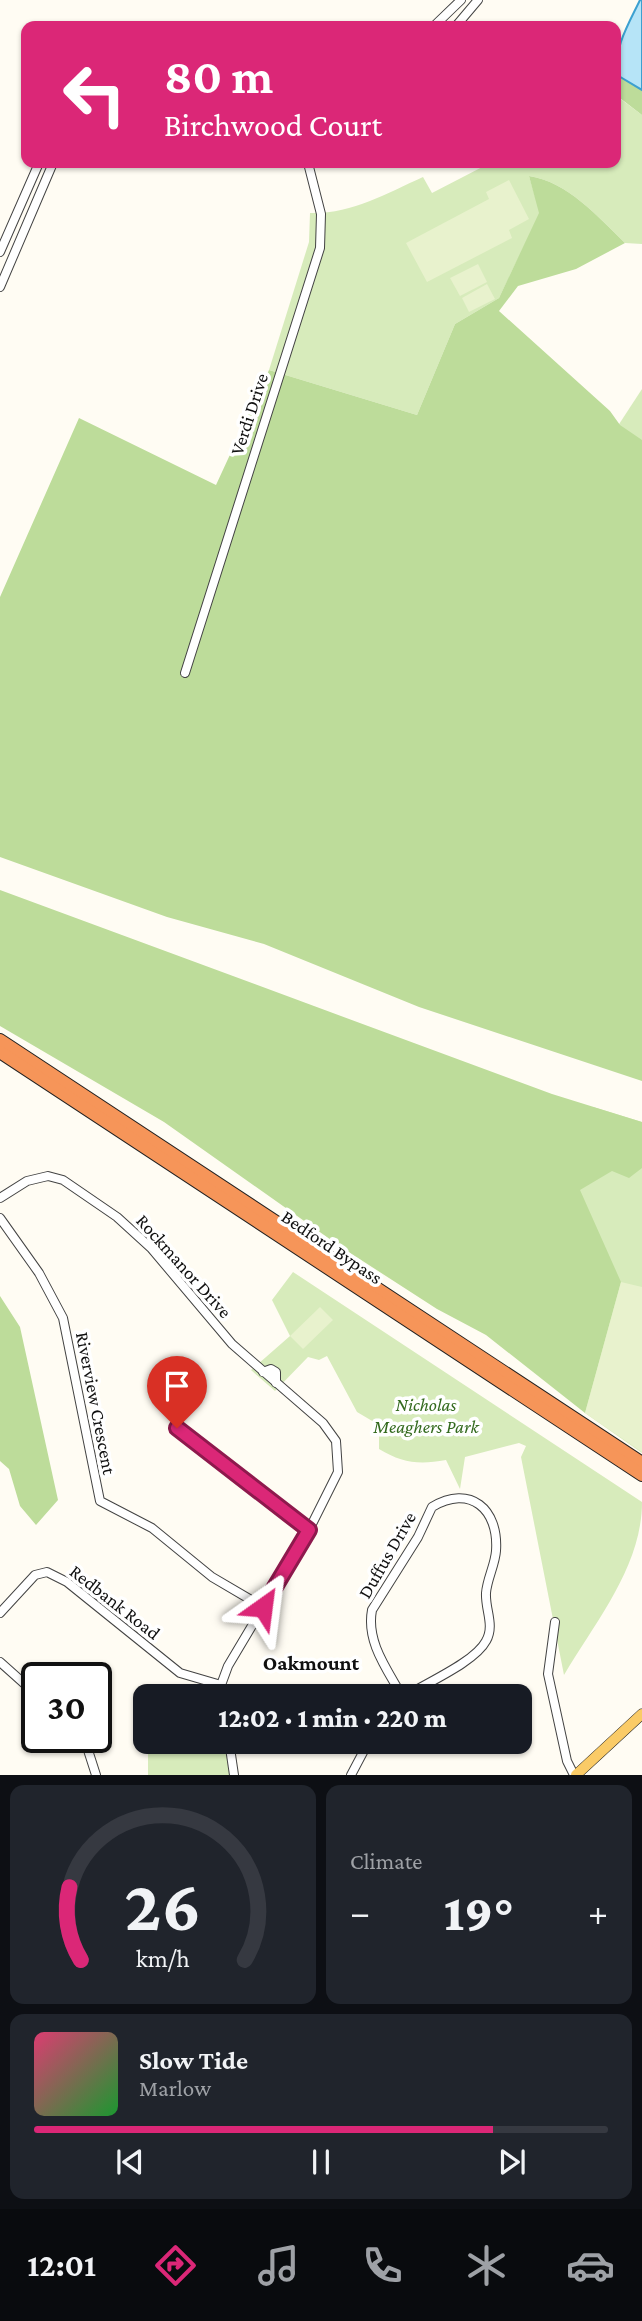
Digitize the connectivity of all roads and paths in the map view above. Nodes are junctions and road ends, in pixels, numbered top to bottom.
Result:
1 (461, 0) edge
2 (478, 0) edge
3 (439, 21) edge
4 (460, 21) edge
5 (37, 168) edge
6 (51, 168) edge
7 (309, 168) edge
8 (0, 251) edge
9 (0, 287) edge
10 (185, 673) dead end
11 (0, 1040) edge
12 (0, 1052) edge
13 (0, 1198) edge
14 (0, 1219) edge
15 (177, 1428) dead end
16 (642, 1463) edge
17 (642, 1475) edge
18 (309, 1530) junction
19 (263, 1607) junction
20 (0, 1613) edge
21 (555, 1622) dead end
22 (0, 1662) edge
23 (21, 1681) edge
24 (218, 1684) edge
25 (222, 1684) edge
26 (404, 1696) edge
27 (642, 1714) edge
28 (89, 1753) edge
29 (231, 1754) edge
30 (362, 1754) edge
31 (96, 1775) edge
32 (234, 1775) edge
33 (351, 1775) edge
34 (575, 1775) edge

1 - 3 street
2 - 4 street
5 - 8 street
6 - 9 street
7 - 10 street, Verdi Drive
11 - 16 highway, Bedford Bypass
12 - 17 highway, Bedford Bypass
13 - 18 street, Rockmanor Drive
14 - 19 street, Riverview Crescent
15 - 18 street
18 - 19 street, Rockmanor Drive
19 - 25 street, Rockmanor Drive
20 - 24 street, Redbank Road
21 - 34 street
22 - 23 street
26 - 26 street, Duffus Drive
27 - 34 main road
28 - 31 street
29 - 32 street
30 - 33 street

